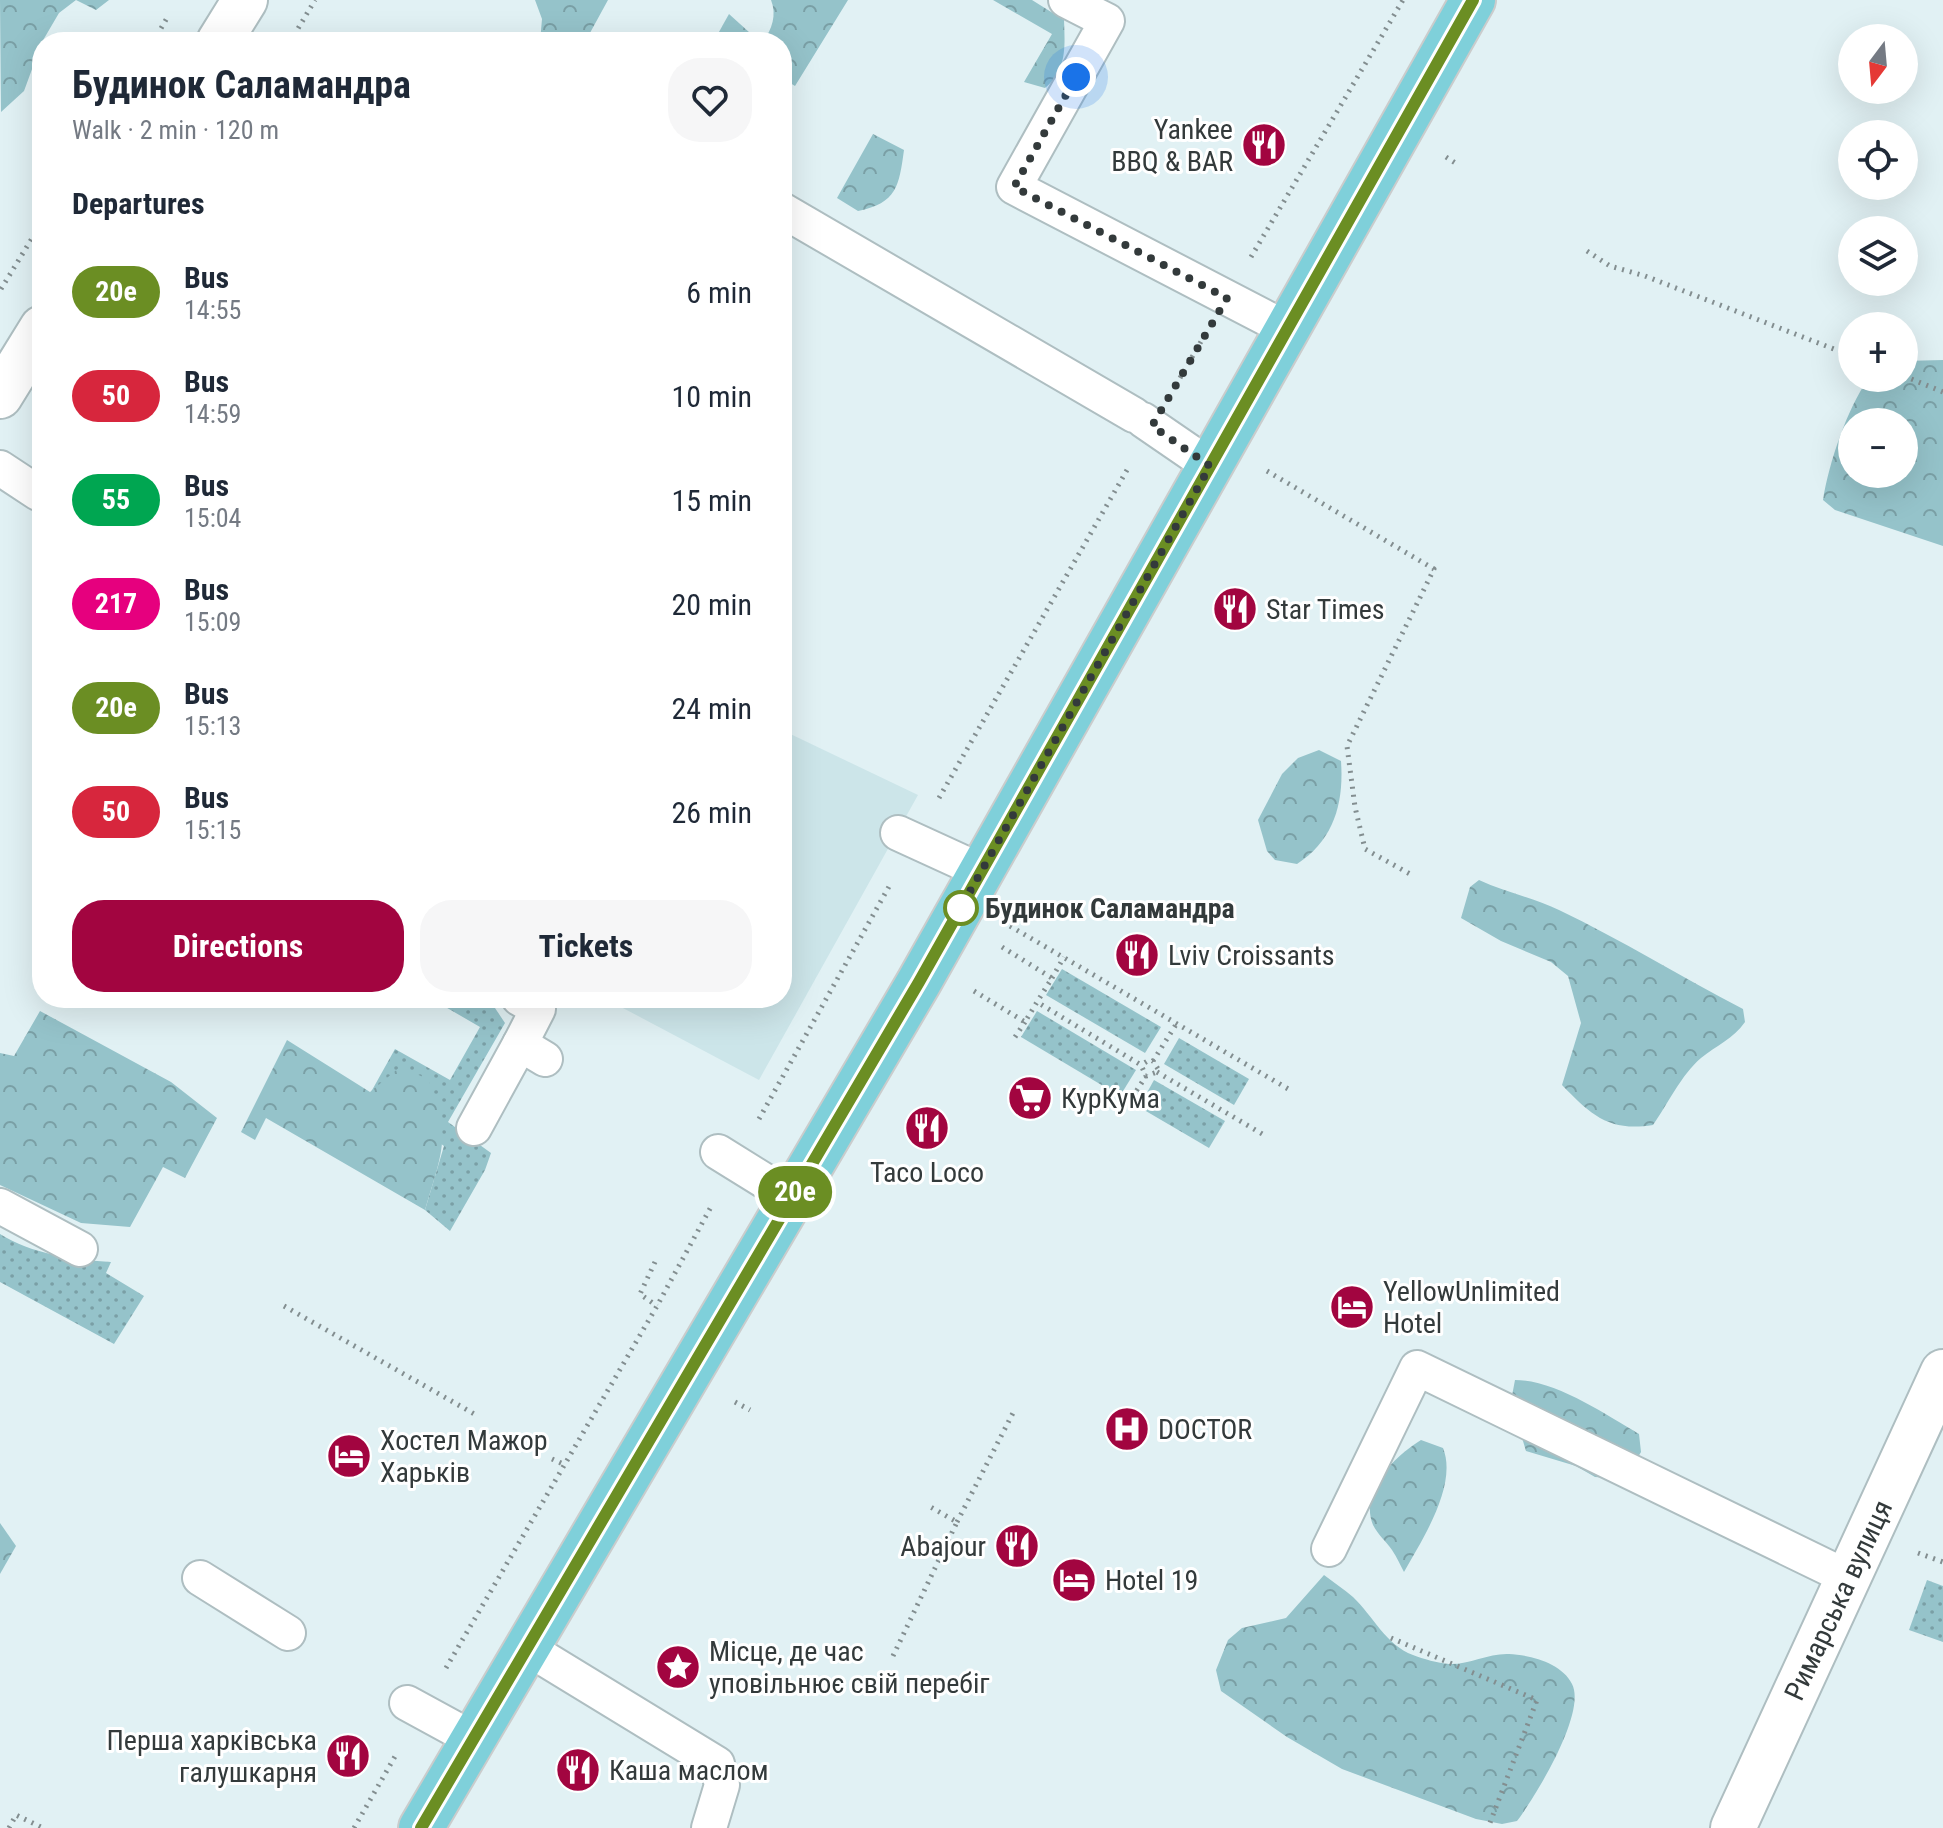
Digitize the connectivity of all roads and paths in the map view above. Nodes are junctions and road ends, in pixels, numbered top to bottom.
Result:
1 (245, 0) edge
2 (315, 0) edge
3 (1066, 0) edge
4 (1403, 0) edge
5 (1473, 0) edge
6 (225, 32) edge
7 (296, 32) edge
8 (792, 216) edge
9 (32, 238) edge
10 (1587, 251) dead end
11 (0, 290) edge
12 (1227, 298) junction
13 (1287, 329) junction
14 (32, 341) edge
15 (1838, 351) edge
16 (5, 376) edge
17 (1918, 382) edge
18 (1943, 392) edge
19 (1143, 420) junction
20 (1210, 466) junction
21 (1259, 466) dead end
22 (0, 468) edge
23 (32, 489) edge
24 (906, 837) junction
25 (981, 871) junction
26 (1410, 874) dead end
27 (999, 920) dead end
28 (1001, 947) dead end
29 (1064, 957) junction
30 (1052, 978) junction
31 (962, 984) dead end
32 (1037, 1002) junction
33 (536, 1008) edge
34 (1025, 1022) junction
35 (1177, 1023) junction
36 (1015, 1037) dead end
37 (1153, 1061) junction
38 (1141, 1065) junction
39 (1157, 1072) junction
40 (1146, 1076) junction
41 (1290, 1090) dead end
42 (1128, 1104) dead end
43 (474, 1128) dead end
44 (1264, 1135) dead end
45 (727, 1158) junction
46 (792, 1198) junction
47 (0, 1206) edge
48 (80, 1249) dead end
49 (655, 1262) dead end
50 (284, 1306) dead end
51 (657, 1306) junction
52 (1943, 1372) edge
53 (1014, 1411) dead end
54 (476, 1415) dead end
55 (552, 1459) dead end
56 (563, 1464) junction
57 (927, 1505) dead end
58 (957, 1522) junction
59 (1329, 1549) dead end
60 (200, 1578) dead end
61 (1849, 1578) junction
62 (288, 1633) dead end
63 (1391, 1638) dead end
64 (527, 1648) junction
65 (893, 1656) dead end
66 (414, 1707) junction
67 (473, 1739) junction
68 (9, 1828) edge
69 (43, 1828) edge
70 (354, 1828) edge
71 (421, 1828) edge
72 (709, 1828) edge
73 (1488, 1828) edge
74 (1733, 1828) edge

1 - 6 street
2 - 7 path
3 - 12 lane
4 - 12 path
5 - 13 main road
8 - 19 lane
9 - 11 path
10 - 15 path
12 - 13 lane
12 - 19 path
13 - 20 main road
14 - 16 street
17 - 18 path
19 - 20 lane
19 - 24 path
20 - 25 main road
21 - 26 path
22 - 23 lane
24 - 25 lane
24 - 45 path
25 - 46 main road
27 - 29 path
28 - 30 path
29 - 30 path
29 - 35 path
30 - 32 path
31 - 34 path
32 - 34 path
32 - 38 path
33 - 43 lane
34 - 36 path
35 - 37 path
35 - 41 path
37 - 38 path
37 - 39 path
38 - 40 path
39 - 40 path
39 - 44 path
40 - 42 path
45 - 46 lane
45 - 51 path
46 - 64 main road
47 - 48 lane
49 - 51 path
50 - 54 path
51 - 56 path
52 - 61 street, Римарська вулиця
53 - 58 path
55 - 56 path
56 - 66 path
57 - 58 path
58 - 65 path
59 - 61 lane
60 - 62 lane
61 - 74 street, Римарська вулиця
63 - 73 path
64 - 67 main road
64 - 72 lane
66 - 67 lane
66 - 70 path
67 - 71 main road
68 - 69 path

